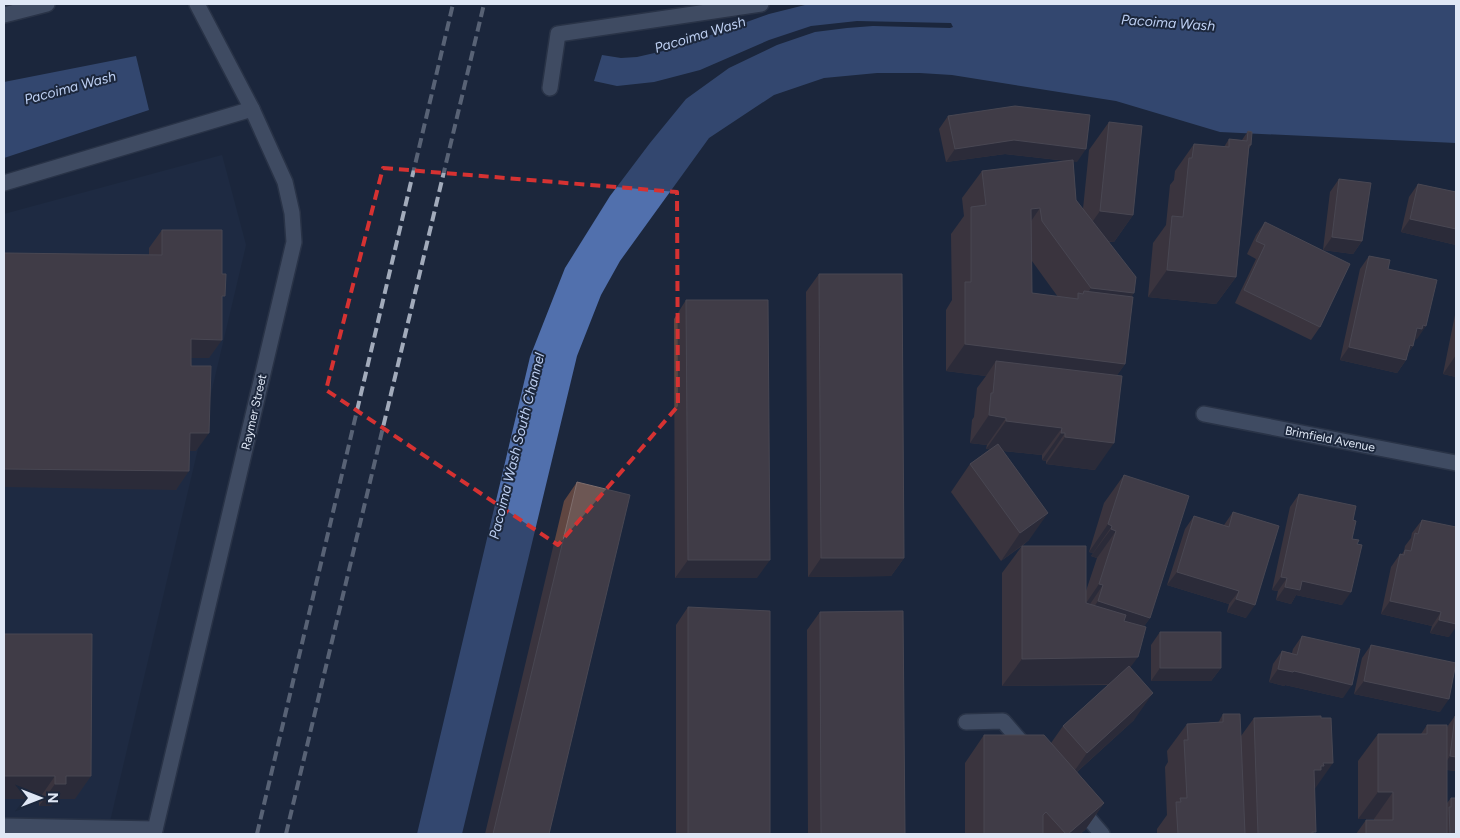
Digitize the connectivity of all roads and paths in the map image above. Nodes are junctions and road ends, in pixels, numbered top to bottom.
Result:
1 (47, 4) edge
2 (197, 4) edge
3 (761, 4) edge
4 (4, 15) edge
5 (550, 88) dead end
6 (252, 109) junction
7 (4, 183) edge
8 (1204, 414) dead end
9 (1456, 463) edge
10 (966, 722) dead end
11 (1040, 764) edge
12 (1071, 799) edge
13 (4, 826) edge
14 (154, 832) edge
15 (1102, 834) edge

1 - 4 street
2 - 6 street, Raymer Street
3 - 5 street
6 - 7 street
6 - 14 street, Raymer Street
8 - 9 street, Brimfield Avenue
10 - 11 street
12 - 15 street
13 - 14 street

